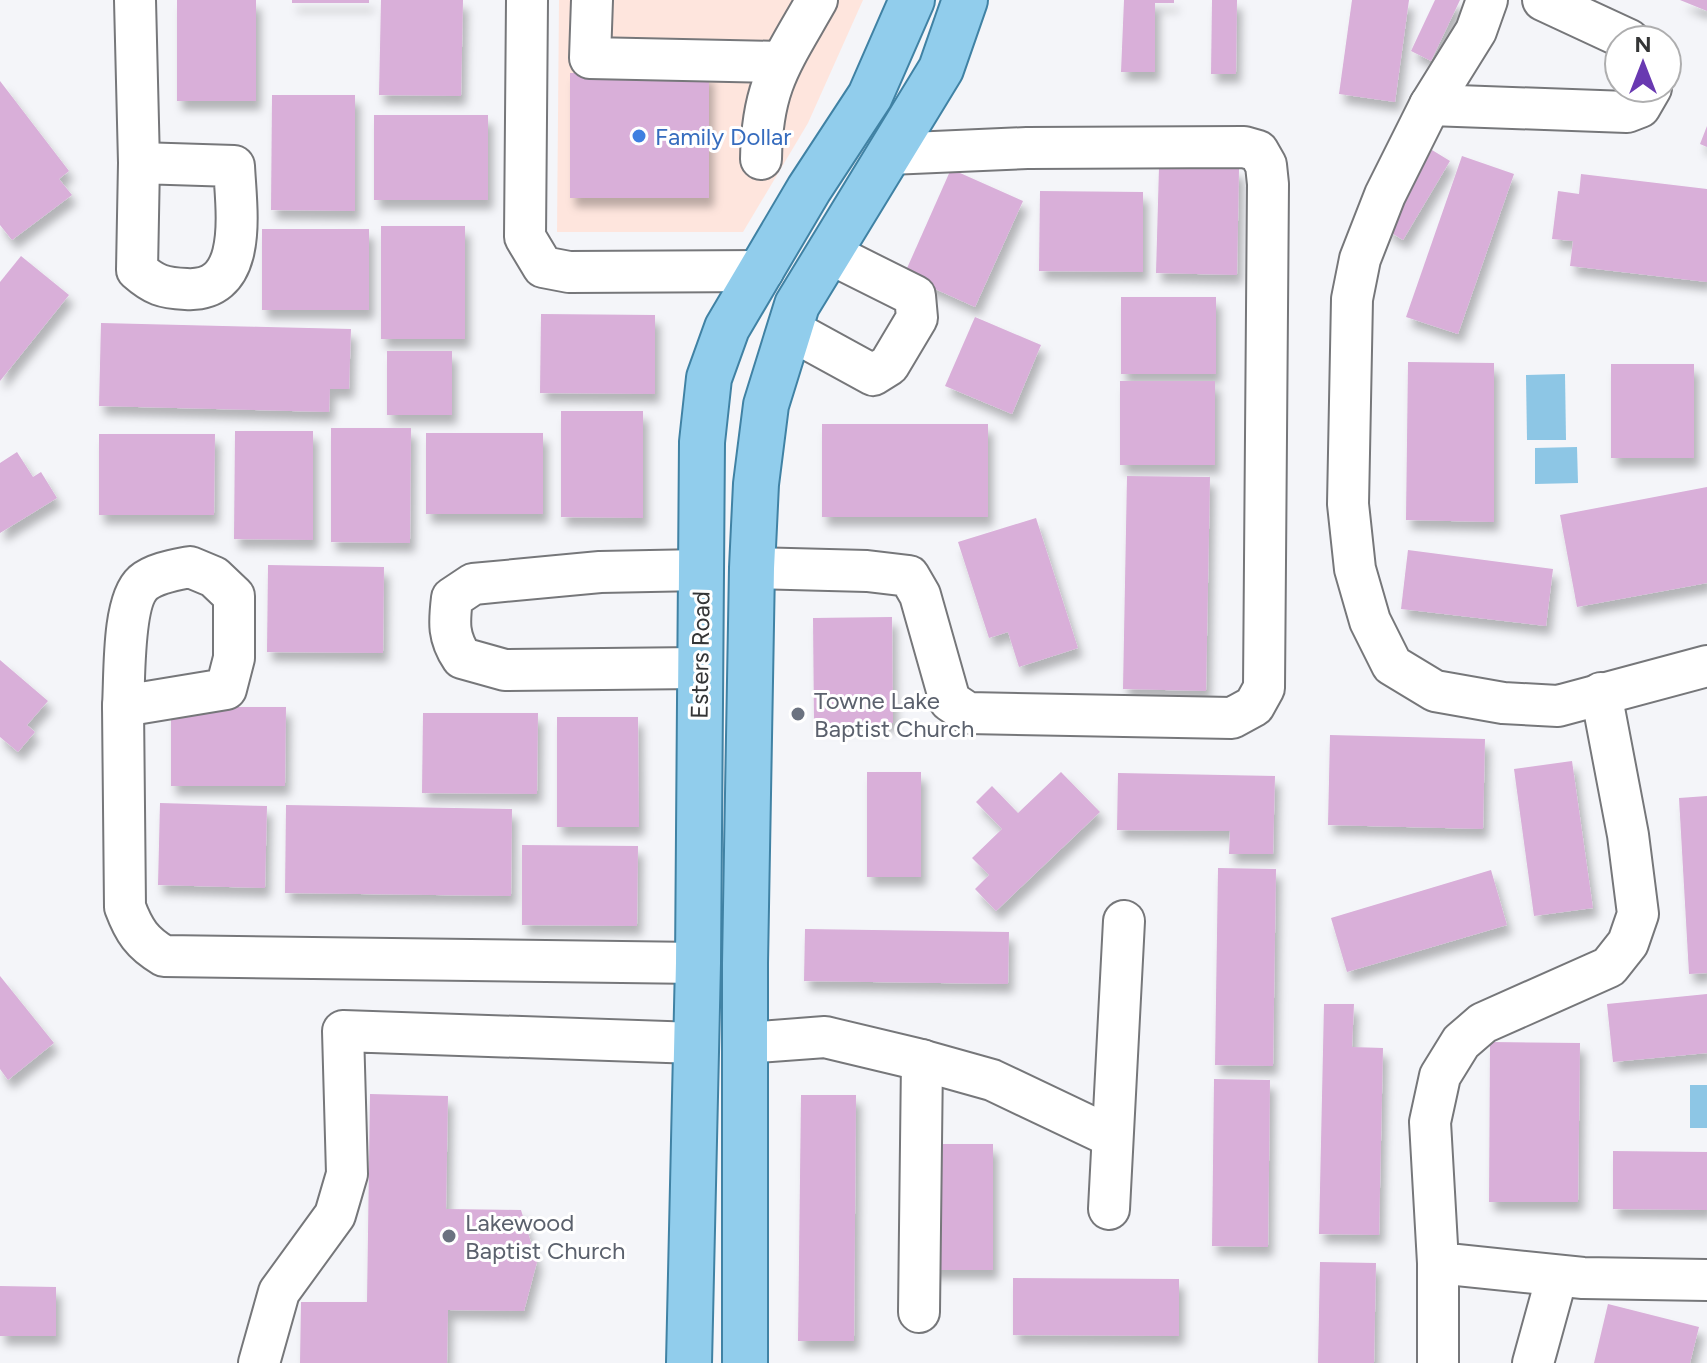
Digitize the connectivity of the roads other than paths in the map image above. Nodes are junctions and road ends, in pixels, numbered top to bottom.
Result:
1 (135, 0) edge
2 (527, 0) edge
3 (592, 0) edge
4 (817, 0) edge
5 (911, 0) edge
6 (965, 0) edge
7 (1487, 0) edge
8 (1543, 0) edge
9 (1603, 28) edge
10 (781, 62) junction
11 (1642, 104) edge
12 (1430, 105) junction
13 (889, 154) junction
14 (761, 159) dead end
15 (139, 163) dead end
16 (829, 253) junction
17 (763, 271) junction
18 (789, 329) junction
19 (752, 568) junction
20 (701, 570) junction
21 (1707, 666) edge
22 (698, 668) junction
23 (1601, 693) junction
24 (123, 706) dead end
25 (1124, 921) dead end
26 (698, 963) junction
27 (696, 1043) junction
28 (745, 1043) junction
29 (922, 1060) junction
30 (1112, 1137) junction
31 (1109, 1209) dead end
32 (1438, 1263) junction
33 (1557, 1276) junction
34 (1707, 1280) edge
35 (919, 1312) dead end
36 (259, 1363) edge
37 (689, 1363) edge
38 (745, 1363) edge
39 (1438, 1363) edge
40 (1533, 1363) edge

1 - 15 lane
2 - 17 lane
3 - 10 lane
4 - 10 lane
5 - 17 main road, Esters Road
6 - 13 main road
7 - 12 lane
8 - 9 lane
10 - 14 lane
11 - 12 lane
12 - 23 lane
13 - 16 main road
13 - 19 lane
16 - 18 main road
16 - 18 lane
17 - 20 main road, Esters Road
18 - 19 main road
19 - 20 main road
19 - 28 main road
20 - 22 main road, Esters Road
20 - 22 lane
21 - 23 lane
22 - 26 main road, Esters Road
23 - 32 lane
24 - 26 lane
25 - 30 lane
26 - 27 main road, Esters Road
27 - 28 main road
27 - 36 lane
27 - 37 main road, Esters Road
28 - 29 lane
28 - 38 main road
29 - 30 lane
29 - 35 lane
30 - 31 lane
32 - 33 lane
32 - 39 lane
33 - 34 lane
33 - 40 lane

